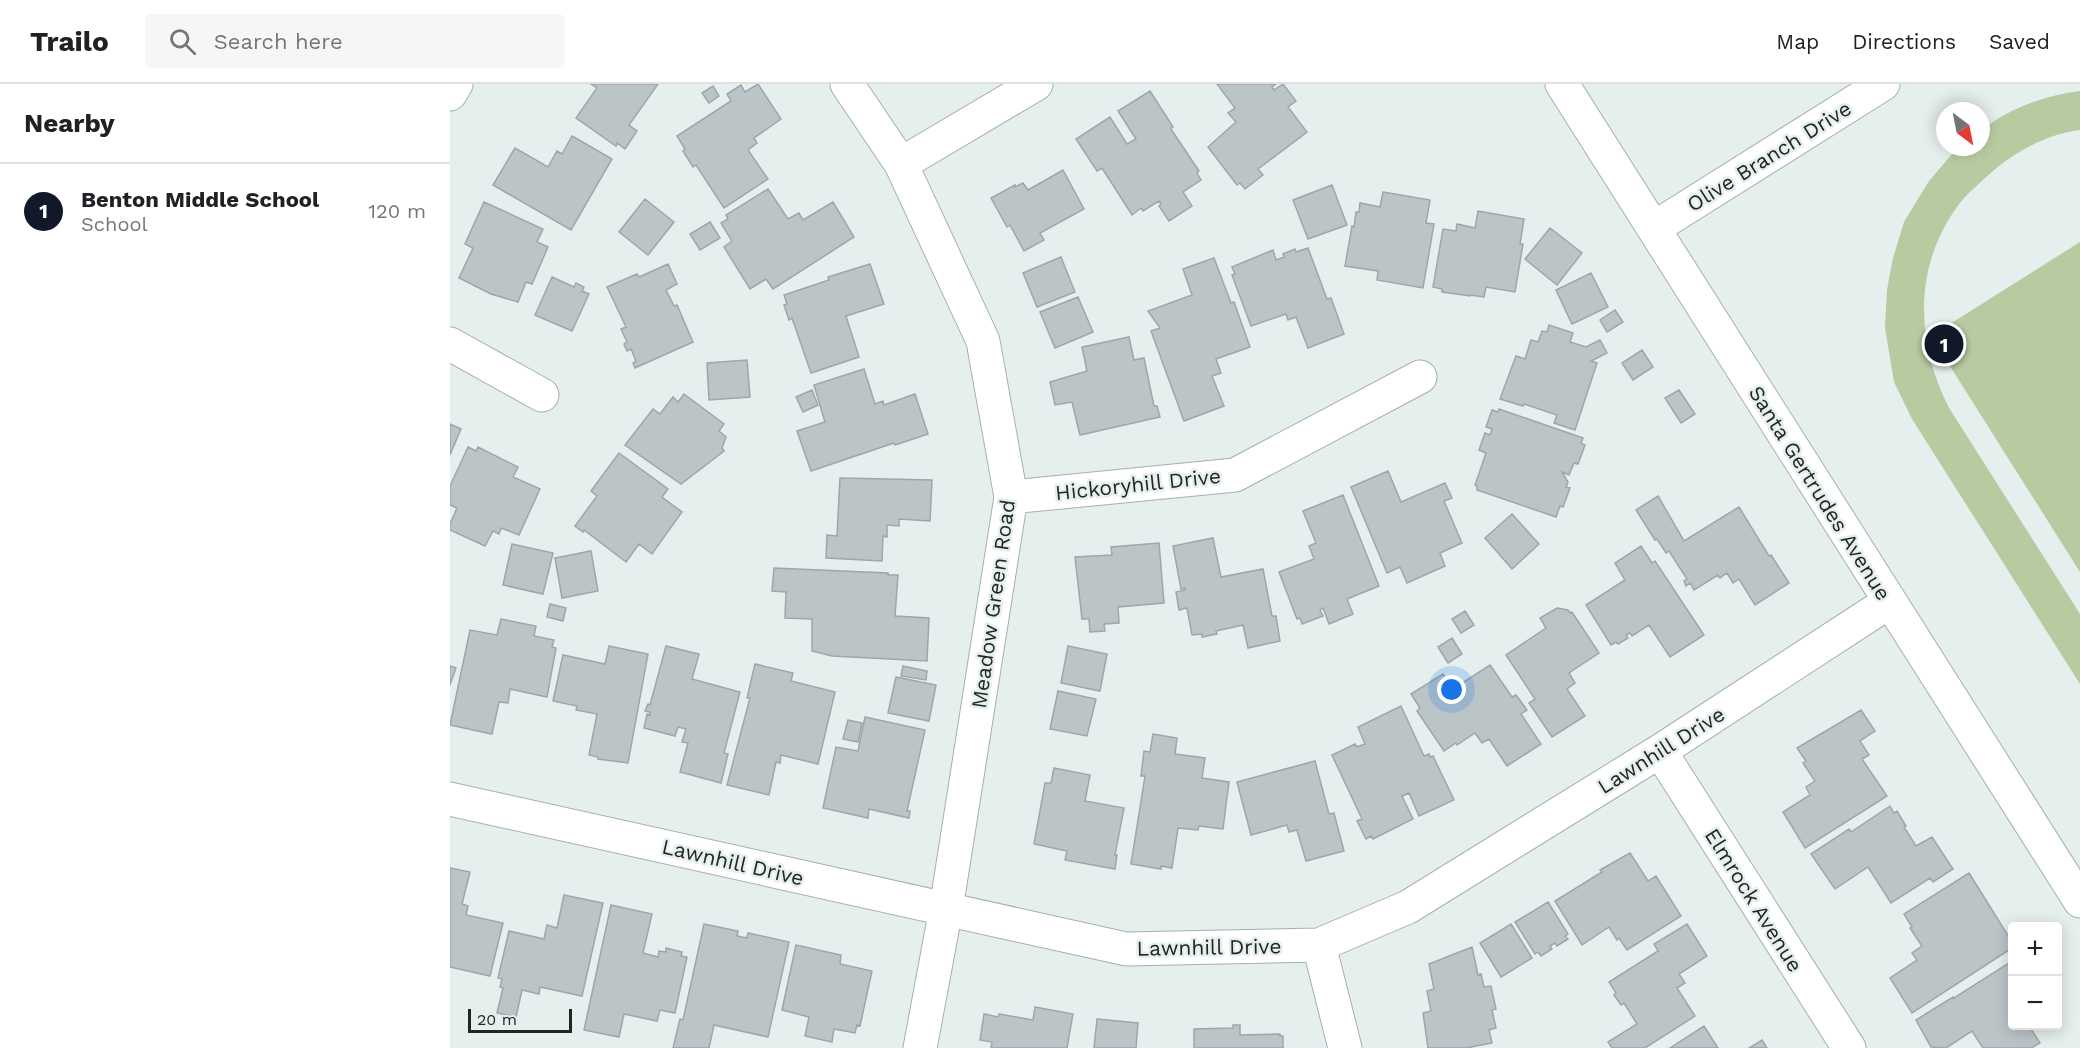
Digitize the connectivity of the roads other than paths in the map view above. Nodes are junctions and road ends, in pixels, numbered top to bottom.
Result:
1 (456, 84) edge
2 (847, 84) edge
3 (1036, 84) edge
4 (1562, 84) edge
5 (1883, 84) edge
6 (450, 94) edge
7 (901, 164) junction
8 (1654, 228) junction
9 (450, 344) edge
10 (1420, 377) dead end
11 (542, 395) dead end
12 (1011, 497) junction
13 (1889, 602) junction
14 (1660, 752) junction
15 (450, 799) edge
16 (2080, 901) edge
17 (946, 909) junction
18 (1319, 945) junction
19 (920, 1048) edge
20 (1345, 1048) edge
21 (1848, 1048) edge

1 - 6 street
2 - 7 street, Meadow Green Road
3 - 7 street
4 - 8 street, Santa Gertrudes Avenue
5 - 8 street, Olive Branch Drive
7 - 12 street, Meadow Green Road
8 - 13 street, Santa Gertrudes Avenue
9 - 11 street
10 - 12 street, Hickoryhill Drive
12 - 17 street, Meadow Green Road
13 - 14 street, Lawnhill Drive
13 - 16 street, Santa Gertrudes Avenue
14 - 18 street, Lawnhill Drive
14 - 21 street, Elmrock Avenue
15 - 17 street, Lawnhill Drive
17 - 18 street, Lawnhill Drive
17 - 19 street, Meadow Green Road
18 - 20 street

